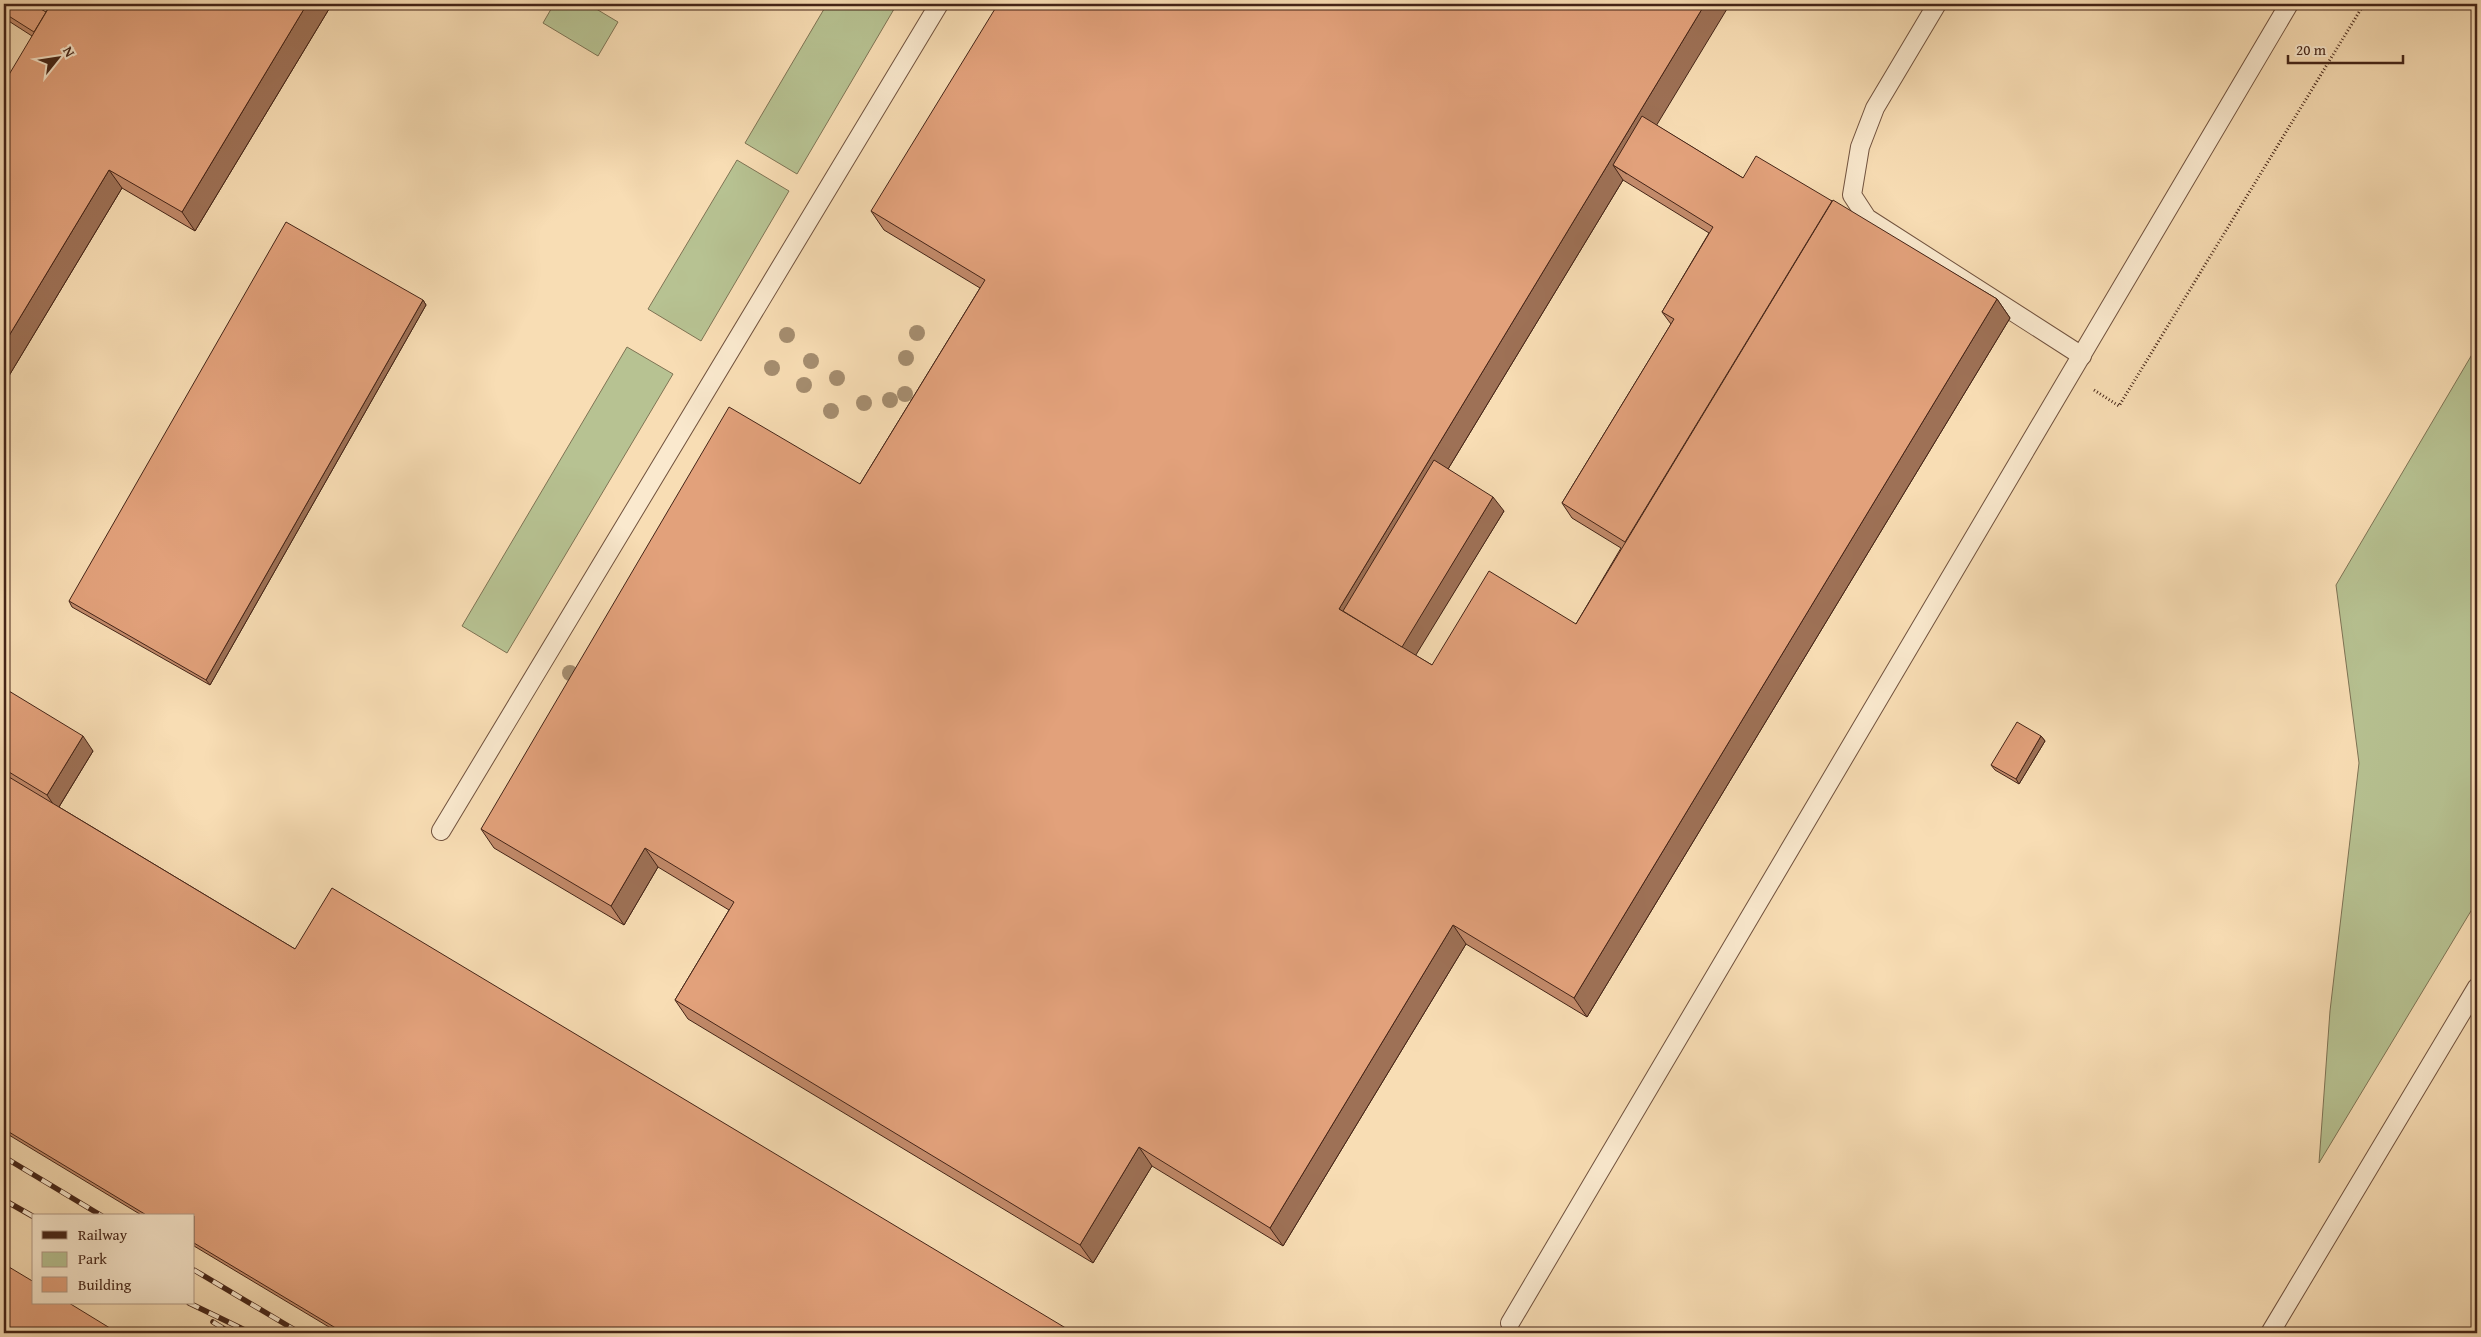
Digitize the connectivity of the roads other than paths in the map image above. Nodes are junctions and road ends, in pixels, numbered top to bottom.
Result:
1 (939, 4) edge
2 (1937, 4) edge
3 (2289, 4) edge
4 (2082, 356) junction
5 (441, 831) dead end
6 (2477, 987) edge
7 (1510, 1322) dead end
8 (2270, 1333) edge

1 - 5 lane
2 - 4 lane
3 - 4 lane
4 - 7 lane
6 - 8 lane

